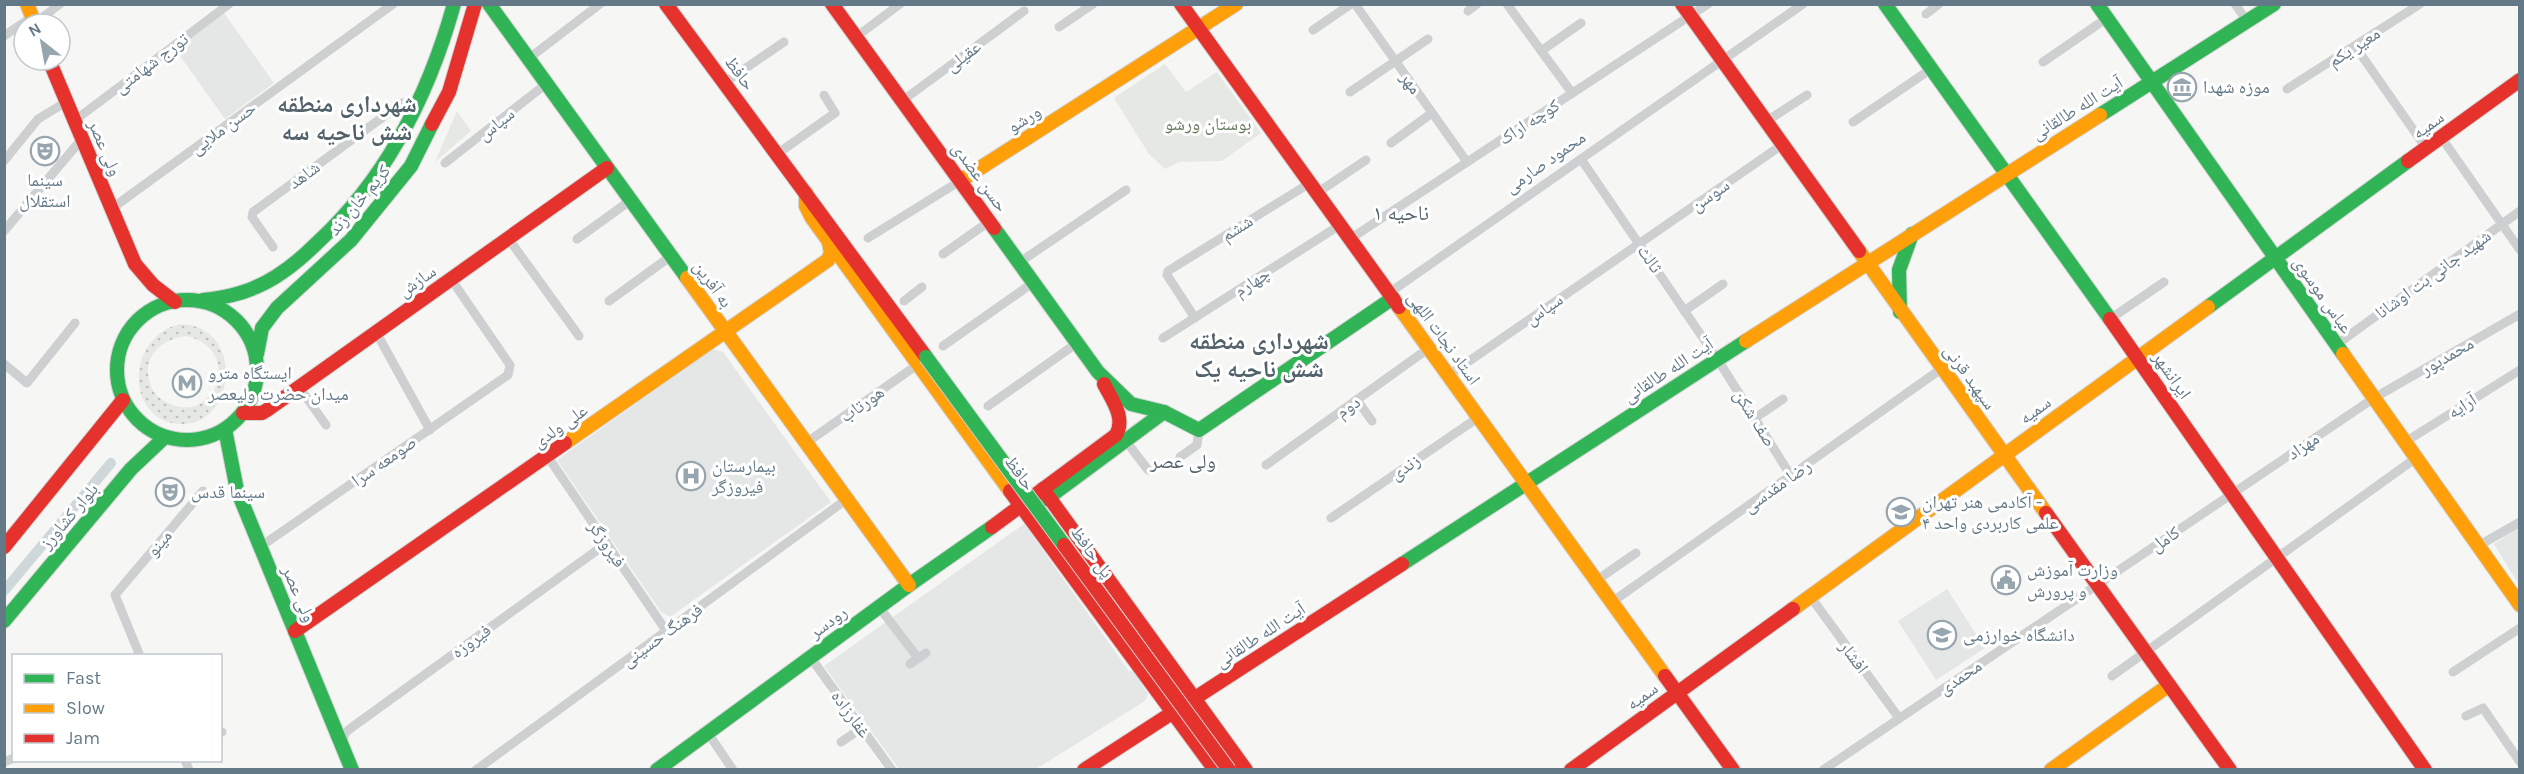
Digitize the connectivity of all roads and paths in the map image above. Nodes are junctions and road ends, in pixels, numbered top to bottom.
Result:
1 (60, 4) edge
2 (229, 4) edge
3 (393, 4) edge
4 (454, 4) edge
5 (475, 4) edge
6 (489, 4) edge
7 (600, 4) edge
8 (666, 4) edge
9 (832, 4) edge
10 (900, 4) edge
11 (1093, 4) edge
12 (1181, 4) edge
13 (1236, 4) edge
14 (1353, 4) edge
15 (1477, 4) edge
16 (1507, 4) edge
17 (1708, 4) edge
18 (1803, 4) edge
19 (1885, 4) edge
20 (1939, 4) edge
21 (2097, 4) edge
22 (2235, 4) edge
23 (2274, 4) edge
24 (2420, 4) edge
25 (1686, 10) edge
26 (1024, 11) dead end
27 (1468, 11) dead end
28 (43, 12) edge
29 (1926, 14) dead end
30 (2107, 18) junction
31 (2247, 21) junction
32 (1581, 23) dead end
33 (1059, 27) dead end
34 (1198, 29) junction
35 (1313, 30) dead end
36 (856, 37) junction
37 (1428, 39) dead end
38 (784, 42) dead end
39 (2355, 46) junction
40 (1541, 51) junction
41 (528, 58) junction
42 (1722, 61) junction
43 (1395, 62) junction
44 (2043, 62) dead end
45 (1931, 69) junction
46 (54, 72) edge
47 (2520, 80) edge
48 (724, 82) junction
49 (2152, 82) junction
50 (546, 84) junction
51 (2287, 89) dead end
52 (1350, 92) dead end
53 (1572, 93) junction
54 (824, 95) dead end
55 (1807, 95) dead end
56 (902, 101) junction
57 (66, 102) junction
58 (422, 102) junction
59 (1432, 114) junction
60 (74, 121) junction
61 (1765, 122) junction
62 (1853, 122) dead end
63 (2441, 137) junction
64 (81, 140) junction
65 (1391, 143) dead end
66 (1782, 145) junction
67 (2426, 148) junction
68 (777, 154) junction
69 (1581, 159) junction
70 (1366, 160) dead end
71 (4, 161) edge
72 (1467, 162) junction
73 (445, 164) dead end
74 (607, 168) junction
75 (2006, 174) junction
76 (960, 181) junction
77 (1313, 188) junction
78 (1126, 190) dead end
79 (806, 193) junction
80 (631, 201) junction
81 (111, 209) junction
82 (2520, 212) edge
83 (990, 221) junction
84 (1340, 225) junction
85 (2502, 225) junction
86 (4, 231) edge
87 (1912, 234) junction
88 (508, 238) junction
89 (577, 238) dead end
90 (868, 238) dead end
91 (1350, 239) junction
92 (829, 242) junction
93 (1639, 244) junction
94 (273, 247) dead end
95 (2520, 250) edge
96 (943, 254) dead end
97 (671, 256) junction
98 (2275, 258) junction
99 (1020, 262) junction
100 (1866, 264) junction
101 (451, 279) junction
102 (1035, 282) junction
103 (2164, 282) dead end
104 (1723, 284) dead end
105 (922, 287) dead end
106 (1391, 295) junction
107 (182, 301) junction
108 (609, 301) dead end
109 (904, 301) dead end
110 (1684, 311) junction
111 (1900, 312) junction
112 (2520, 314) edge
113 (1195, 318) junction
114 (2110, 319) junction
115 (75, 323) dead end
116 (376, 332) junction
117 (726, 333) junction
118 (579, 336) dead end
119 (1163, 338) dead end
120 (1077, 343) junction
121 (2336, 345) junction
122 (943, 346) dead end
123 (1429, 348) junction
124 (2138, 358) junction
125 (1718, 360) junction
126 (922, 361) junction
127 (257, 363) junction
128 (4, 364) edge
129 (1941, 369) junction
130 (2520, 370) edge
131 (1098, 372) junction
132 (1449, 375) junction
133 (299, 387) junction
134 (2374, 398) junction
135 (1783, 399) dead end
136 (123, 400) junction
137 (1357, 400) junction
138 (988, 406) dead end
139 (1164, 412) junction
140 (243, 413) junction
141 (1479, 417) junction
142 (1755, 418) junction
143 (1372, 421) dead end
144 (326, 425) dead end
145 (225, 429) junction
146 (1200, 429) junction
147 (430, 430) junction
148 (165, 437) junction
149 (1126, 441) junction
150 (2405, 442) junction
151 (806, 443) junction
152 (2004, 455) junction
153 (548, 456) junction
154 (1180, 457) dead end
155 (2416, 458) junction
156 (1266, 465) dead end
157 (1148, 470) dead end
158 (1791, 476) junction
159 (1527, 483) junction
160 (203, 491) dead end
161 (1046, 494) junction
162 (2232, 494) junction
163 (847, 499) junction
164 (1022, 506) junction
165 (1331, 518) dead end
166 (2520, 522) edge
167 (6, 541) edge
168 (607, 543) junction
169 (2478, 546) junction
170 (260, 548) junction
171 (1636, 553) dead end
172 (2277, 557) junction
173 (1597, 580) junction
174 (909, 585) junction
175 (2097, 585) junction
176 (1118, 592) junction
177 (1810, 596) junction
178 (1612, 602) junction
179 (2520, 605) edge
180 (879, 607) junction
181 (1096, 608) junction
182 (4, 621) edge
183 (1144, 627) junction
184 (2520, 627) edge
185 (295, 631) junction
186 (667, 632) junction
187 (1122, 642) junction
188 (2145, 652) junction
189 (139, 654) edge
190 (811, 658) junction
191 (918, 659) dead end
192 (2453, 672) dead end
193 (2112, 676) dead end
194 (2169, 685) junction
195 (1678, 692) junction
196 (1195, 699) junction
197 (1173, 713) junction
198 (2466, 716) dead end
199 (1899, 718) junction
200 (862, 728) junction
201 (708, 733) junction
202 (841, 742) dead end
203 (342, 744) junction
204 (2520, 762) edge
205 (352, 770) edge
206 (476, 770) edge
207 (657, 770) edge
208 (733, 770) edge
209 (892, 770) edge
210 (1084, 770) edge
211 (1215, 770) edge
212 (1228, 770) edge
213 (1246, 770) edge
214 (1571, 770) edge
215 (1733, 770) edge
216 (1823, 770) edge
217 (2051, 770) edge
218 (2230, 770) edge
219 (2425, 770) edge

1 - 28 street
2 - 60 street, تورج شهامتی
3 - 81 street, حسن ملایی
4 - 58 main road, کریم خان زند
5 - 127 main road, کریم خان زند
6 - 41 main road, به آفرین
7 - 41 street
8 - 48 main road, حافظ
9 - 36 main road, حسن عضدی
10 - 36 street
11 - 33 street
12 - 34 main road, استاد نجات اللهی
13 - 34 main road, ورشو
14 - 35 street
14 - 43 street, مهر
15 - 27 street
16 - 40 street
17 - 25 street, کوچه اراک
18 - 42 street, محمود صارمی
19 - 45 main road, ایرانشهر
20 - 29 street
21 - 30 main road, عباس موسوی
22 - 31 street
23 - 31 main road, آیت الله طالقانی
24 - 39 street, معیر یکم
25 - 42 main road, سپهبد قرنی
25 - 53 street, کوچه اراک
26 - 56 street, عقیلی
30 - 44 street
30 - 49 main road, عباس موسوی
31 - 49 main road, آیت الله طالقانی
32 - 40 street
34 - 76 main road, ورشو
34 - 77 main road, استاد نجات اللهی
36 - 56 main road, حسن عضدی
37 - 43 street
38 - 48 street
39 - 51 street, معیر یکم
39 - 67 street
40 - 53 street
41 - 50 main road, به آفرین
42 - 61 main road, سپهبد قرنی
42 - 69 street, محمود صارمی
43 - 52 street
43 - 59 street, مهر
45 - 62 street
45 - 75 main road, ایرانشهر
46 - 57 main road, ولی عصر
47 - 63 main road, سمیه
48 - 68 main road, حافظ
49 - 75 main road, آیت الله طالقانی
49 - 98 main road, عباس موسوی
50 - 73 street, سپاس
50 - 74 main road, به آفرین
53 - 72 street, کوچه اراک
54 - 68 street
55 - 61 street
56 - 76 main road, حسن عضدی
57 - 60 main road, ولی عصر
57 - 71 street
58 - 94 street, شاهد
58 - 107 main road, کریم خان زند
59 - 65 street
59 - 72 street, مهر
60 - 64 main road, ولی عصر
61 - 66 main road, سپهبد قرنی
63 - 67 main road, سمیه
63 - 85 street
64 - 81 main road, ولی عصر
64 - 86 street
66 - 93 street, سوسن
66 - 100 main road, سپهبد قرنی
67 - 98 main road, سمیه
68 - 79 main road, حافظ
69 - 93 street, ثالث
69 - 106 street, محمود صارمی
70 - 77 street, ششم
72 - 91 street, کوچه اراک
74 - 80 main road, به آفرین
74 - 88 main road, سازش
75 - 87 main road, آیت الله طالقانی
75 - 114 main road, ایرانشهر
76 - 83 main road, حسن عضدی
76 - 90 street, ورشو
77 - 84 main road, استاد نجات اللهی
77 - 113 street, ششم
78 - 99 street
79 - 92 main road, حافظ
79 - 126 main road, حافظ
80 - 89 street
80 - 97 main road, به آفرین
81 - 107 main road, ولی عصر
82 - 85 street, شهید جانی بت اوشانا
83 - 96 street
83 - 99 main road, حسن عضدی
84 - 91 main road, استاد نجات اللهی
84 - 113 street, چهارم
85 - 95 street
85 - 121 street, شهید جانی بت اوشانا
87 - 100 main road, آیت الله طالقانی
87 - 111 main road
88 - 101 main road, سازش
88 - 118 street
91 - 106 main road, استاد نجات اللهی
92 - 117 main road, علی ولدی
92 - 126 main road, حافظ
93 - 110 street, ثالث
93 - 132 street, سپاس
97 - 108 street
97 - 117 main road, به آفرین
98 - 121 main road, عباس موسوی
98 - 124 main road, سمیه
99 - 102 main road, حسن عضدی
100 - 111 main road, سپهبد قرنی
100 - 125 main road, آیت الله طالقانی
101 - 116 main road, سازش
101 - 147 street, صومعه سرا
102 - 120 main road, حسن عضدی
102 - 122 street
103 - 114 street
104 - 110 street
105 - 109 street
106 - 123 main road, استاد نجات اللهی
106 - 146 main road, محمود صارمی
107 - 127 main road
107 - 136 main road
110 - 125 street, ثالث
111 - 129 main road, سپهبد قرنی
112 - 134 street, محمدپور
113 - 119 street, چهارم
114 - 124 main road, ایرانشهر
115 - 128 street
116 - 133 main road, سازش
116 - 147 street
117 - 151 main road, به آفرین
117 - 153 main road, علی ولدی
120 - 131 main road, حسن عضدی
120 - 138 street
121 - 134 main road, عباس موسوی
123 - 132 main road, استاد نجات اللهی
123 - 137 street, دوم
124 - 152 main road, سمیه
124 - 162 main road, ایرانشهر
125 - 142 street, صف شکن
125 - 159 main road, آیت الله طالقانی
126 - 151 street, هورتاب
126 - 164 main road, حافظ
126 - 212 main road, پل حافظ, bridge
127 - 140 main road
129 - 152 main road, سپهبد قرنی
129 - 158 street, رضا مقدسی
130 - 150 street, آرایه
131 - 139 main road
131 - 161 main road
132 - 141 main road, استاد نجات اللهی
133 - 140 main road, سازش
133 - 144 street
134 - 150 main road, عباس موسوی
134 - 162 street, مهزاد
135 - 142 street
136 - 148 main road
136 - 167 main road, بلوار کشاورز
137 - 143 street
137 - 156 street, دوم
139 - 146 main road
139 - 149 main road
140 - 145 main road
141 - 159 main road, استاد نجات اللهی
141 - 165 street, زندی
142 - 158 street, صف شکن
145 - 148 main road
145 - 170 main road, ولی عصر
146 - 154 street
147 - 170 street, صومعه سرا
148 - 182 main road, بلوار کشاورز
149 - 157 street
149 - 161 main road
150 - 155 main road, عباس موسوی
151 - 163 main road, به آفرین
152 - 175 main road, سپهبد قرنی
152 - 177 main road, سمیه
153 - 168 street, فیروزگر
153 - 185 main road, علی ولدی
155 - 169 main road, عباس موسوی
155 - 172 street
158 - 178 street, رضا مقدسی
159 - 173 main road, استاد نجات اللهی
159 - 196 main road, آیت الله طالقانی
160 - 189 street, مینو
161 - 164 main road, رودسر
161 - 176 main road, حافظ
162 - 172 main road, ایرانشهر
162 - 175 street, کامل
163 - 174 main road, به آفرین
163 - 186 street, فرهنگ حسینی
164 - 174 main road, رودسر
164 - 181 main road, حافظ
166 - 169 street
168 - 186 street, فیروزگر
168 - 203 street, فیروزه
169 - 179 main road, عباس موسوی
170 - 185 main road, ولی عصر
171 - 173 street
172 - 188 street
172 - 219 main road, ایرانشهر
173 - 178 main road, استاد نجات اللهی
174 - 180 main road, رودسر
175 - 188 main road, سپهبد قرنی
175 - 199 street, محمدی
176 - 181 main road
176 - 183 main road, حافظ
177 - 195 main road, سمیه
177 - 199 street, افشار
178 - 195 main road, استاد نجات اللهی
180 - 190 main road, رودسر
180 - 191 street
181 - 187 main road, حافظ
183 - 187 main road
183 - 196 main road, حافظ
184 - 192 street
185 - 203 main road, ولی عصر
186 - 206 street, فرهنگ حسینی
187 - 197 main road, حافظ
188 - 193 street
188 - 194 main road, سپهبد قرنی
190 - 200 street, غفارزاده
190 - 201 main road, رودسر
194 - 217 main road
194 - 218 main road, سپهبد قرنی
195 - 214 main road, سمیه
195 - 215 main road, استاد نجات اللهی
196 - 197 main road, آیت الله طالقانی
196 - 213 main road, حافظ
197 - 210 main road, آیت الله طالقانی
197 - 211 main road, حافظ
198 - 204 street
199 - 216 street, محمدی
200 - 202 street
200 - 209 street, غفارزاده
201 - 207 main road, رودسر
201 - 208 street
203 - 205 main road, ولی عصر

